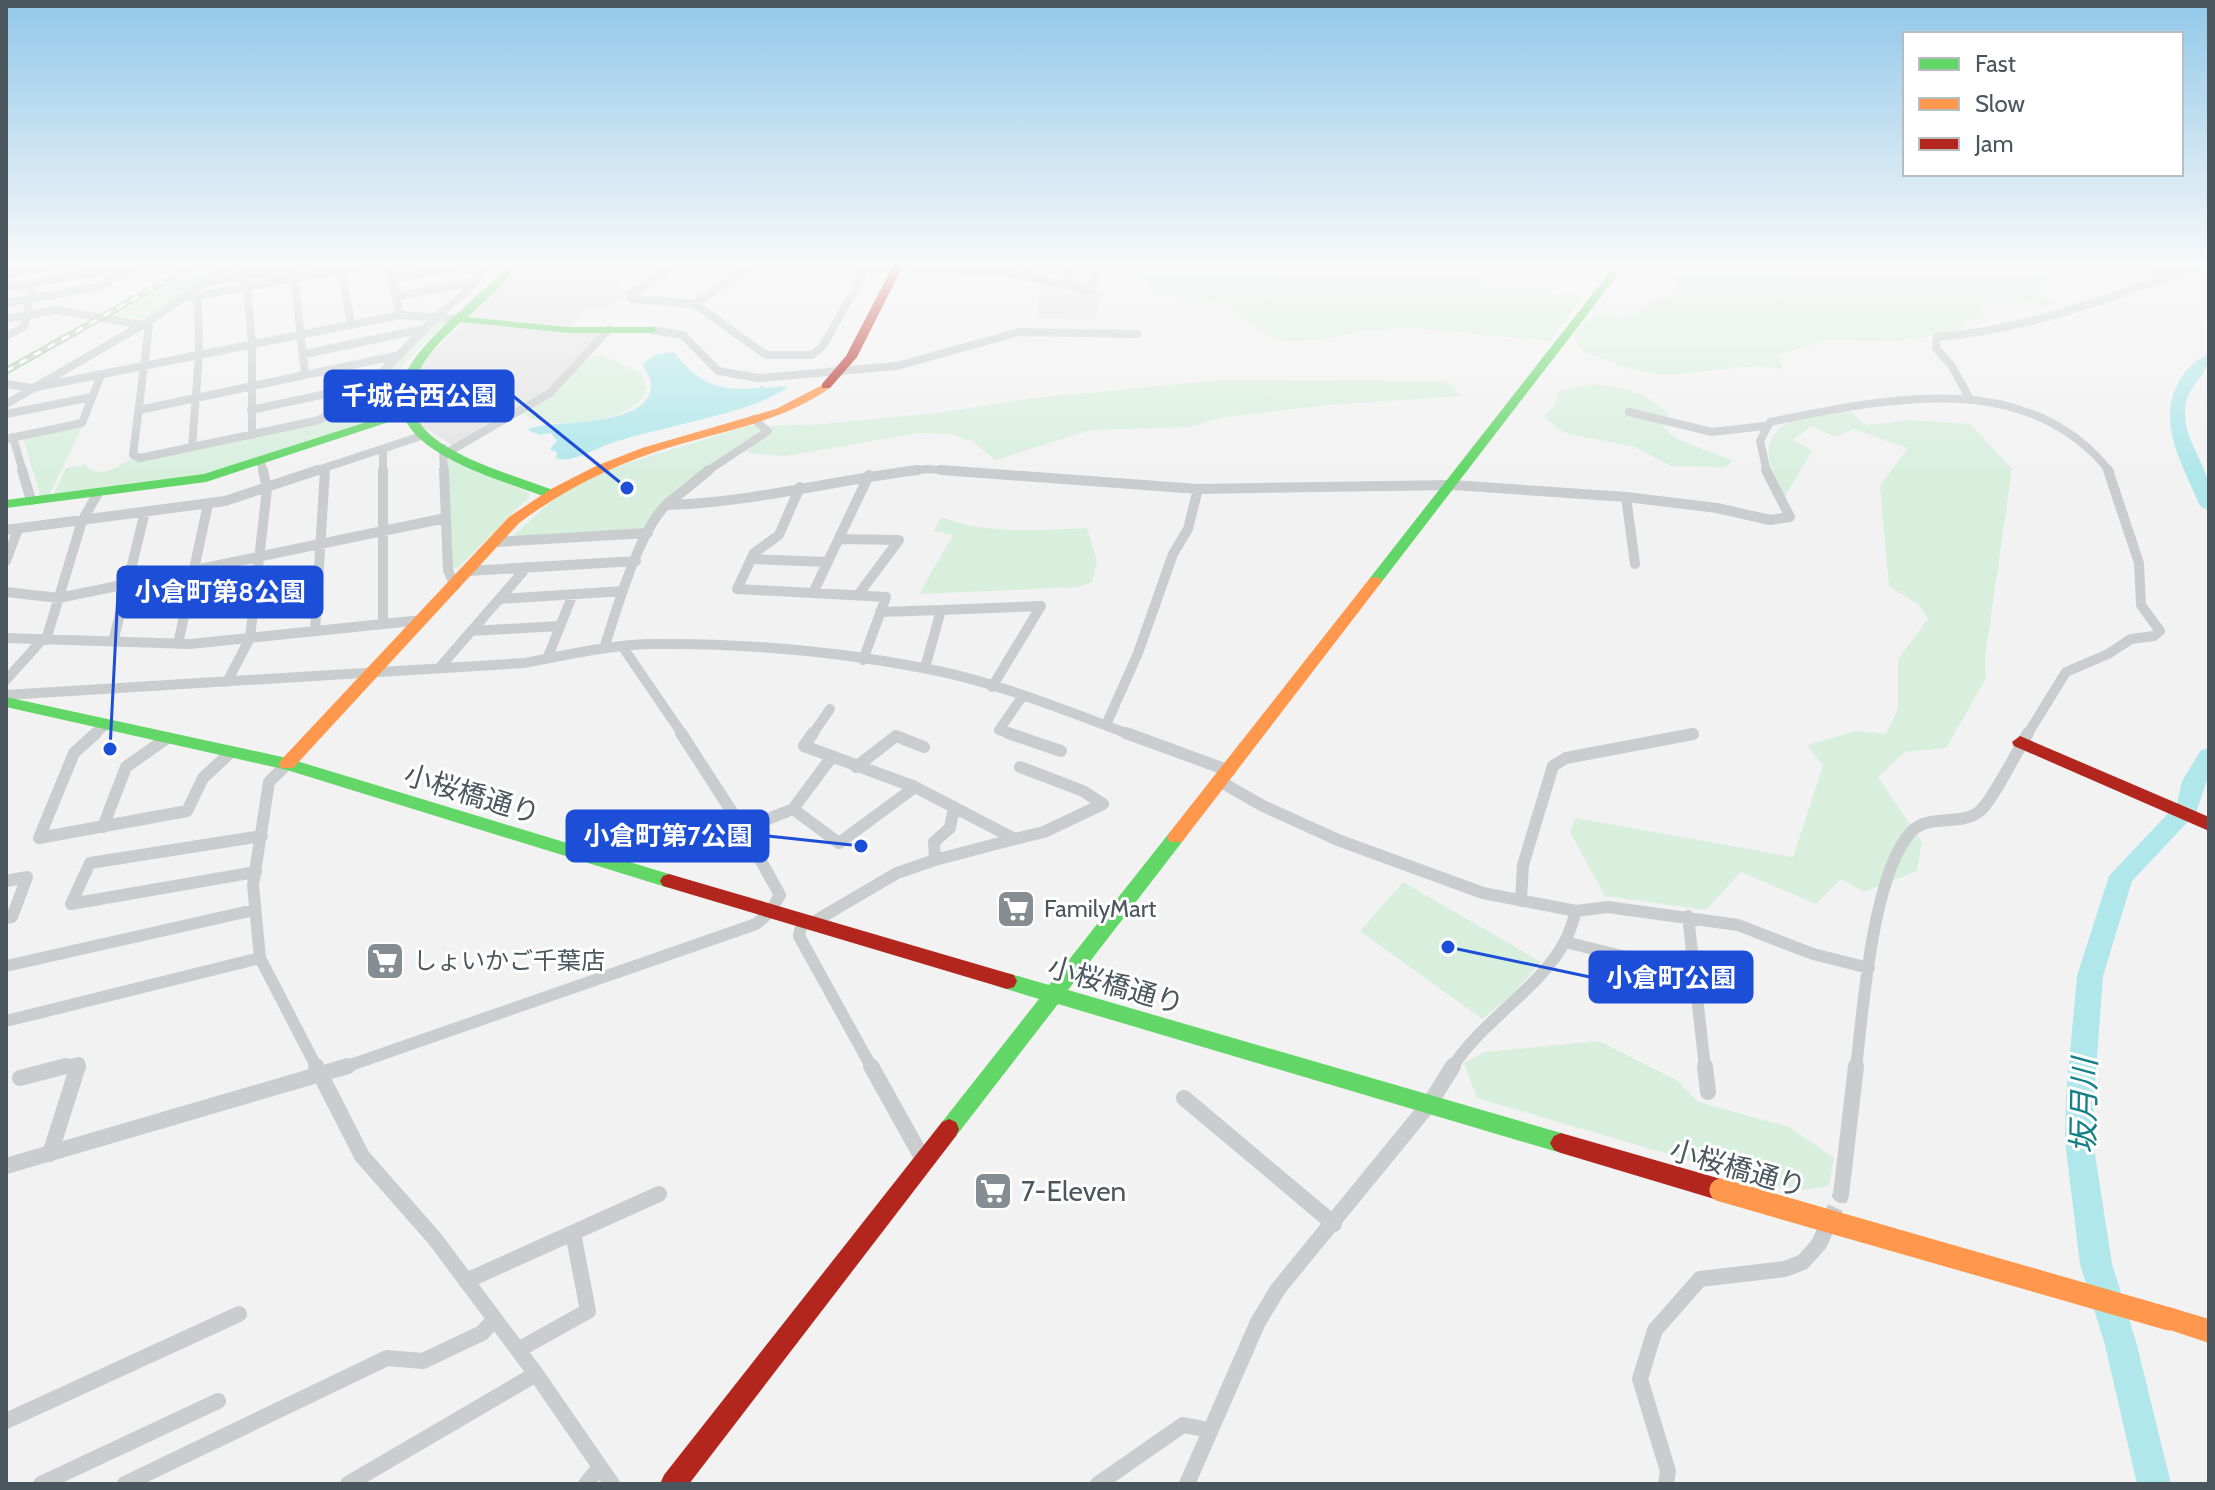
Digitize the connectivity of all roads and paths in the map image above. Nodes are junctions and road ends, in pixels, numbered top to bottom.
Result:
1 (65, 334) edge
2 (69, 334) edge
3 (124, 334) edge
4 (148, 334) edge
5 (197, 334) edge
6 (251, 334) edge
7 (303, 334) joint
8 (402, 334) edge
9 (420, 334) edge
10 (444, 334) edge
11 (605, 334) edge
12 (674, 334) edge
13 (734, 334) edge
14 (831, 334) edge
15 (861, 334) edge
16 (1013, 334) edge
17 (1109, 334) edge
18 (1137, 334) dead end
19 (1568, 334) edge
20 (1983, 334) edge
21 (252, 344) junction
22 (304, 354) junction
23 (199, 355) junction
24 (400, 355) junction
25 (6, 365) edge
26 (145, 366) junction
27 (842, 370) junction
28 (6, 372) edge
29 (101, 375) junction
30 (305, 375) junction
31 (6, 384) edge
32 (372, 384) junction
33 (252, 386) junction
34 (32, 388) junction
35 (92, 397) junction
36 (1969, 397) junction
37 (196, 398) junction
38 (6, 404) edge
39 (139, 410) junction
40 (251, 410) junction
41 (1629, 412) dead end
42 (6, 414) edge
43 (402, 414) junction
44 (753, 419) junction
45 (1764, 426) junction
46 (252, 435) junction
47 (421, 436) junction
48 (10, 438) edge
49 (192, 447) junction
50 (383, 449) junction
51 (446, 449) junction
52 (261, 461) junction
53 (325, 469) junction
54 (869, 475) junction
55 (1452, 485) junction
56 (800, 487) junction
57 (267, 489) junction
58 (1198, 489) junction
59 (98, 493) junction
60 (548, 493) junction
61 (1626, 497) junction
62 (31, 500) junction
63 (6, 504) edge
64 (208, 504) junction
65 (666, 505) junction
66 (145, 512) junction
67 (446, 518) junction
68 (82, 521) junction
69 (18, 529) junction
70 (6, 530) edge
71 (383, 531) junction
72 (648, 533) junction
73 (839, 539) junction
74 (495, 542) junction
75 (322, 544) junction
76 (260, 556) junction
77 (751, 559) junction
78 (6, 561) edge
79 (636, 561) junction
80 (828, 562) junction
81 (1635, 564) dead end
82 (527, 567) junction
83 (194, 570) junction
84 (468, 571) junction
85 (127, 584) junction
86 (455, 586) junction
87 (623, 591) junction
88 (6, 592) edge
89 (813, 593) junction
90 (573, 594) junction
91 (858, 595) junction
92 (59, 598) junction
93 (500, 599) junction
94 (941, 610) junction
95 (880, 612) junction
96 (422, 620) junction
97 (383, 624) junction
98 (560, 626) junction
99 (315, 631) junction
100 (471, 631) junction
101 (6, 638) edge
102 (250, 638) junction
103 (44, 640) junction
104 (113, 642) junction
105 (178, 644) junction
106 (622, 646) junction
107 (604, 648) junction
108 (547, 659) junction
109 (863, 660) junction
110 (440, 667) junction
111 (925, 668) junction
112 (374, 671) junction
113 (6, 680) edge
114 (227, 682) junction
115 (992, 687) junction
116 (6, 695) edge
117 (1022, 697) junction
118 (6, 702) edge
119 (830, 709) dead end
120 (106, 724) junction
121 (1106, 725) junction
122 (1693, 734) dead end
123 (167, 738) junction
124 (2020, 742) junction
125 (924, 747) dead end
126 (1061, 751) dead end
127 (231, 752) junction
128 (831, 758) junction
129 (287, 764) junction
130 (856, 767) junction
131 (1020, 767) dead end
132 (1225, 777) junction
133 (915, 787) junction
134 (954, 807) junction
135 (793, 809) junction
136 (2209, 824) edge
137 (103, 827) junction
138 (743, 829) junction
139 (262, 836) junction
140 (1015, 839) junction
141 (935, 860) junction
142 (256, 872) junction
143 (6, 881) edge
144 (1521, 901) junction
145 (254, 910) junction
146 (1576, 911) junction
147 (770, 912) junction
148 (1688, 916) junction
149 (6, 918) edge
150 (806, 923) junction
151 (1565, 942) junction
152 (260, 958) junction
153 (6, 966) edge
154 (1869, 968) junction
155 (1695, 974) junction
156 (1056, 994) junction
157 (6, 1021) edge
158 (323, 1075) junction
159 (20, 1078) dead end
160 (1708, 1092) dead end
161 (1184, 1098) dead end
162 (1430, 1103) junction
163 (50, 1154) junction
164 (925, 1162) junction
165 (6, 1166) edge
166 (659, 1194) dead end
167 (1841, 1195) tunnel mouth
168 (1334, 1224) junction
169 (573, 1233) junction
170 (1819, 1244) tunnel mouth
171 (466, 1281) junction
172 (239, 1314) dead end
173 (495, 1319) junction
174 (2209, 1331) edge
175 (518, 1350) junction
176 (536, 1374) junction
177 (218, 1401) dead end
178 (6, 1421) edge
179 (1210, 1430) junction
180 (600, 1467) junction
181 (41, 1484) edge
182 (125, 1484) edge
183 (348, 1484) edge
184 (586, 1484) edge
185 (612, 1484) edge
186 (673, 1484) edge
187 (1098, 1484) edge
188 (1187, 1484) edge
189 (1666, 1484) edge

1 - 25 street
2 - 28 street
3 - 34 street
4 - 26 street
5 - 23 street
6 - 21 street
7 - 21 street
7 - 22 street
8 - 22 street
9 - 24 street
10 - 43 street
11 - 51 street
12 - 27 street
13 - 14 street
15 - 27 street
16 - 27 street
17 - 18 street
19 - 55 street
20 - 36 street
21 - 23 street
21 - 33 street
22 - 30 street
23 - 26 street
23 - 37 street
24 - 30 street
24 - 32 street
26 - 29 street
26 - 39 street
27 - 44 street
29 - 34 street
29 - 35 street
30 - 33 street
31 - 34 street
32 - 40 street
32 - 46 street
33 - 37 street
33 - 40 street
34 - 38 street
35 - 42 street
35 - 48 street
36 - 45 street
36 - 124 street
37 - 39 street
37 - 49 street
39 - 49 street
40 - 46 street
41 - 45 street
43 - 47 street
43 - 52 street
44 - 60 street
44 - 65 street
45 - 61 street
46 - 49 street
47 - 50 street
47 - 51 street
48 - 62 street
50 - 53 street
50 - 71 street
51 - 60 street
51 - 67 street
52 - 57 street
52 - 59 street
53 - 57 street
53 - 75 street
54 - 56 street
54 - 58 street
54 - 73 street
55 - 58 street
55 - 61 street
55 - 132 street
56 - 65 street
56 - 77 street
57 - 64 street
57 - 76 street
58 - 121 street
59 - 62 street
59 - 68 street
60 - 74 street
61 - 81 street
62 - 63 street
64 - 66 street
64 - 83 street
65 - 72 street
66 - 68 street
66 - 85 street
67 - 71 street
67 - 86 street
68 - 69 street
68 - 92 street
69 - 70 street
69 - 78 street
71 - 75 street
71 - 97 street
72 - 74 street
72 - 79 street
73 - 80 street
73 - 91 street
74 - 84 street
75 - 76 street
75 - 99 street
76 - 83 street
76 - 102 street
77 - 80 street
77 - 89 street
79 - 82 street
79 - 87 street
80 - 89 street
82 - 84 street
82 - 93 street
83 - 85 street
83 - 105 street
84 - 86 street
85 - 92 street
85 - 104 street
86 - 96 street
87 - 90 street
87 - 107 street
88 - 92 street
89 - 91 street
90 - 93 street
90 - 98 street
91 - 95 street
92 - 103 street
93 - 100 street
94 - 95 street
94 - 111 street
94 - 115 street
95 - 109 street
96 - 97 street
96 - 112 street
97 - 99 street
98 - 100 street
98 - 108 street
99 - 102 street
100 - 110 street
101 - 103 street
102 - 105 street
102 - 114 street
103 - 104 street
103 - 113 street
104 - 105 street
106 - 107 street
106 - 109 street
106 - 138 street
107 - 108 street
108 - 110 street
109 - 111 street
110 - 112 street
111 - 115 street
112 - 114 street
112 - 129 street
114 - 116 street
115 - 117 street
117 - 121 street
117 - 126 street
118 - 120 street, 小桜橋通り
119 - 128 street
120 - 123 street, 小桜橋通り
120 - 137 street
121 - 132 street
122 - 144 street
123 - 127 street, 小桜橋通り
123 - 137 street
124 - 136 street
124 - 154 street
125 - 130 street
127 - 129 street, 小桜橋通り
127 - 137 street
128 - 130 street
128 - 135 street
129 - 139 street
129 - 147 street, 小桜橋通り
130 - 133 street
131 - 140 street
132 - 144 street
132 - 156 street
133 - 134 street
133 - 135 street
134 - 140 street
134 - 141 street
135 - 138 street
138 - 147 street
139 - 142 street
139 - 142 street
140 - 141 street
141 - 150 street
142 - 145 street
143 - 149 street
144 - 146 street
145 - 152 street
145 - 153 street
146 - 148 street
146 - 151 street
147 - 150 street, 小桜橋通り
147 - 158 street
148 - 154 street
148 - 155 street
150 - 156 street, 小桜橋通り
150 - 164 street
151 - 155 street
151 - 162 street
152 - 157 street
152 - 158 street
154 - 167 street
155 - 160 street
156 - 162 street, 小桜橋通り
156 - 164 street
158 - 163 street
158 - 171 street
159 - 163 street
161 - 168 street
162 - 168 street
162 - 174 street, 小桜橋通り, bridge
163 - 165 street
164 - 186 street
166 - 169 street
168 - 179 street
169 - 171 street
169 - 175 street
170 - 189 street
171 - 173 street
172 - 178 street
173 - 175 street
173 - 182 street
175 - 176 street
176 - 180 street
176 - 183 street
177 - 181 street
179 - 187 street
179 - 188 street
180 - 184 street
180 - 185 street

